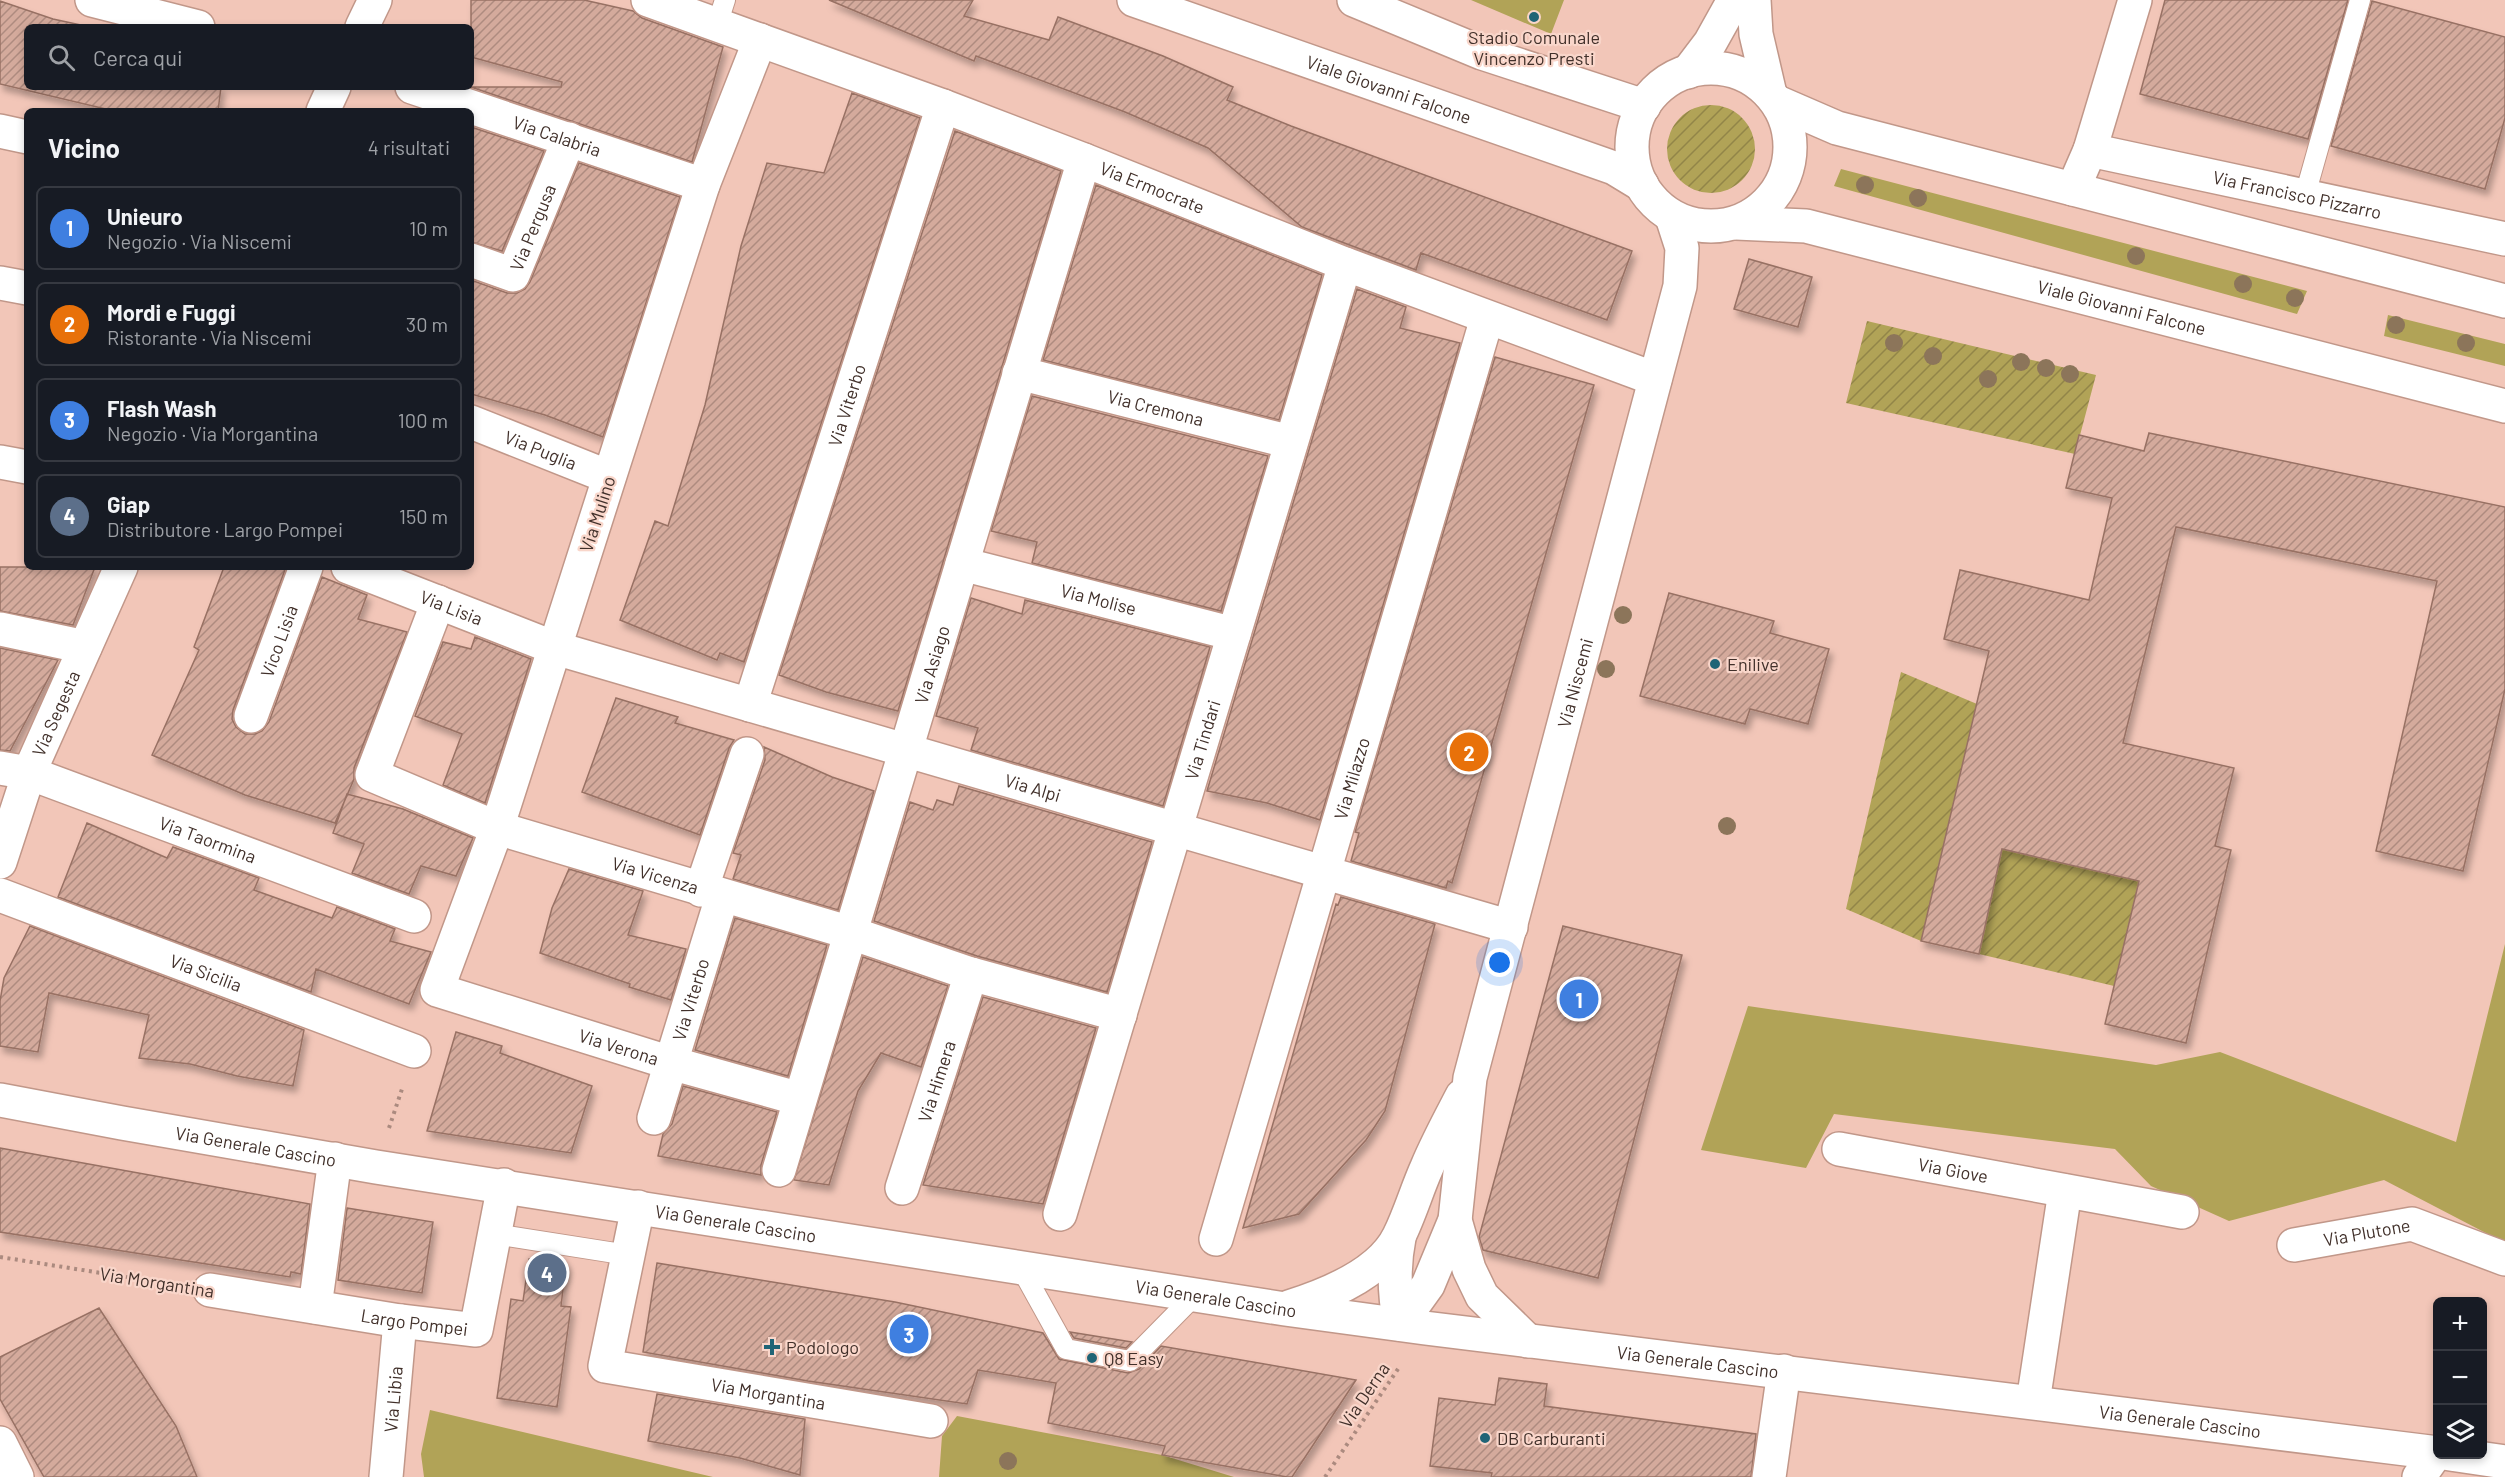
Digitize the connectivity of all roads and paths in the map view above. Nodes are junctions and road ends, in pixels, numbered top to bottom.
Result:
1 (92, 0) edge
2 (375, 0) edge
3 (648, 0) edge
4 (1134, 0) edge
5 (1354, 0) edge
6 (1734, 0) edge
7 (1754, 0) edge
8 (2135, 0) edge
9 (2360, 0) edge
10 (721, 12) edge
11 (186, 24) edge
12 (363, 24) edge
13 (760, 40) junction
14 (1688, 72) junction
15 (333, 90) edge
16 (421, 90) edge
17 (1774, 98) junction
18 (943, 106) junction
19 (1644, 106) junction
20 (324, 108) edge
21 (0, 131) edge
22 (24, 136) edge
23 (569, 139) junction
24 (2090, 150) junction
25 (1084, 160) junction
26 (703, 185) junction
27 (1641, 185) junction
28 (2073, 189) junction
29 (2305, 195) junction
30 (1672, 216) junction
31 (1727, 225) junction
32 (2505, 239) edge
33 (474, 261) edge
34 (1345, 264) junction
35 (0, 283) edge
36 (1680, 285) junction
37 (24, 287) edge
38 (2505, 301) edge
39 (1486, 318) junction
40 (1019, 373) junction
41 (1655, 380) junction
42 (2505, 406) edge
43 (474, 424) edge
44 (1291, 442) junction
45 (0, 462) edge
46 (24, 466) edge
47 (609, 477) junction
48 (962, 564) junction
49 (120, 570) edge
50 (305, 570) edge
51 (356, 570) edge
52 (438, 602) junction
53 (0, 629) edge
54 (1234, 634) junction
55 (85, 647) junction
56 (555, 648) junction
57 (750, 705) junction
58 (251, 716) dead end
59 (906, 750) junction
60 (747, 754) dead end
61 (15, 771) edge
62 (497, 828) junction
63 (1176, 829) junction
64 (0, 862) edge
65 (1324, 872) junction
66 (712, 894) junction
67 (0, 895) edge
68 (414, 916) dead end
69 (1511, 927) junction
70 (851, 933) junction
71 (971, 974) junction
72 (437, 990) joint
73 (1119, 1015) junction
74 (414, 1051) dead end
75 (671, 1063) junction
76 (1470, 1078) junction
77 (800, 1099) junction
78 (0, 1100) edge
79 (654, 1118) dead end
80 (1839, 1149) dead end
81 (335, 1159) junction
82 (779, 1170) dead end
83 (504, 1185) junction
84 (902, 1188) dead end
85 (2065, 1191) junction
86 (638, 1207) junction
87 (2182, 1212) dead end
88 (1060, 1214) dead end
89 (1455, 1220) junction
90 (495, 1234) junction
91 (1399, 1238) junction
92 (1216, 1239) dead end
93 (2294, 1245) dead end
94 (628, 1255) junction
95 (0, 1257) edge
96 (2505, 1259) edge
97 (1020, 1266) junction
98 (210, 1290) joint
99 (1196, 1294) junction
100 (315, 1307) junction
101 (1285, 1308) junction
102 (400, 1321) junction
103 (1412, 1326) junction
104 (1528, 1341) junction
105 (1784, 1371) junction
106 (2033, 1402) junction
107 (931, 1421) dead end
108 (0, 1443) edge
109 (2433, 1459) edge
110 (2436, 1459) edge
111 (2505, 1462) edge
112 (17, 1477) edge
113 (386, 1477) edge
114 (1324, 1477) edge
115 (1769, 1477) edge

1 - 11 street
2 - 12 street
3 - 10 street, Via Ermocrate
4 - 27 street, Viale Giovanni Falcone
5 - 19 street
6 - 14 street
7 - 17 street
8 - 24 street
9 - 29 lane
10 - 13 street, Via Ermocrate
13 - 18 street, Via Ermocrate
13 - 26 street, Via Mulino
14 - 17 street
14 - 19 street
15 - 20 street
16 - 23 street, Via Calabria
17 - 28 street
17 - 31 street
18 - 25 street, Via Ermocrate
18 - 57 street, Via Viterbo
19 - 27 street
21 - 22 street
23 - 26 street, Via Calabria
23 - 33 street, Via Pergusa
24 - 28 street
24 - 29 street, Via Francisco Pizzarro
25 - 34 street, Via Ermocrate
25 - 40 street, Via Asiago
26 - 47 street, Via Mulino
27 - 30 street
28 - 38 street
29 - 32 street, Via Francisco Pizzarro
30 - 31 street
30 - 36 street
31 - 36 street
31 - 42 street, Viale Giovanni Falcone
34 - 39 street, Via Ermocrate
34 - 44 street, Via Tindari
35 - 37 street
36 - 41 street, Via Niscemi
39 - 41 street, Via Ermocrate
39 - 65 street, Via Milazzo
40 - 44 street, Via Cremona
40 - 48 street, Via Asiago
41 - 69 street, Via Niscemi
43 - 47 street, Via Puglia
44 - 54 street, Via Tindari
45 - 46 street
47 - 56 street, Via Mulino
48 - 54 street, Via Molise
48 - 59 street, Via Asiago
49 - 55 street, Via Segesta
50 - 58 street, Vico Lisia
51 - 52 street, Via Lisia
52 - 56 street, Via Lisia
52 - 62 street, Via Vicenza
53 - 55 street
54 - 63 street, Via Tindari
55 - 61 street, Via Segesta
56 - 57 street, Via Alpi
56 - 62 street, Via Mulino
57 - 59 street, Via Alpi
59 - 63 street, Via Alpi
59 - 70 street, Via Asiago
60 - 66 street, Via Viterbo
61 - 64 street, Via Segesta
61 - 68 street, Via Taormina
62 - 66 street, Via Vicenza
62 - 72 street, Via Mulino
63 - 65 street, Via Alpi
63 - 73 street, Via Tindari
65 - 69 street, Via Alpi
65 - 92 street, Via Milazzo
66 - 70 street, Via Vicenza
66 - 75 street, Via Viterbo
67 - 74 street, Via Sicilia
69 - 76 street, Via Niscemi
70 - 71 street, Via Vicenza
70 - 77 street, Via Asiago
71 - 73 street, Via Vicenza
71 - 84 street, Via Himera
72 - 75 street, Via Verona
73 - 88 street, Via Tindari
75 - 77 street, Via Verona
75 - 79 street, Via Viterbo
76 - 89 street
76 - 91 street
77 - 82 street, Via Asiago
78 - 81 street, Via Generale Cascino
80 - 85 street, Via Giove
81 - 83 street, Via Generale Cascino
81 - 100 street
83 - 86 street, Via Generale Cascino
83 - 90 street, Largo Pompei
85 - 87 street, Via Giove
85 - 106 street
86 - 94 street
86 - 97 street, Via Generale Cascino
89 - 103 street
89 - 104 street
90 - 94 lane
90 - 102 street, Largo Pompei
91 - 101 street
91 - 103 street
93 - 96 street, Via Plutone
94 - 107 street, Via Morgantina
95 - 98 path, Via Morgantina
97 - 99 street, Via Generale Cascino
97 - 99 lane
98 - 100 street, Via Morgantina
99 - 101 street, Via Generale Cascino
100 - 102 street, Largo Pompei
101 - 103 street, Via Generale Cascino
102 - 113 street, Via Libia
103 - 104 street, Via Generale Cascino
103 - 114 path, Via Derna
104 - 105 street, Via Generale Cascino
105 - 106 street, Via Generale Cascino
105 - 115 street
106 - 109 street, Via Generale Cascino
108 - 112 street
110 - 111 street, Via Generale Cascino

